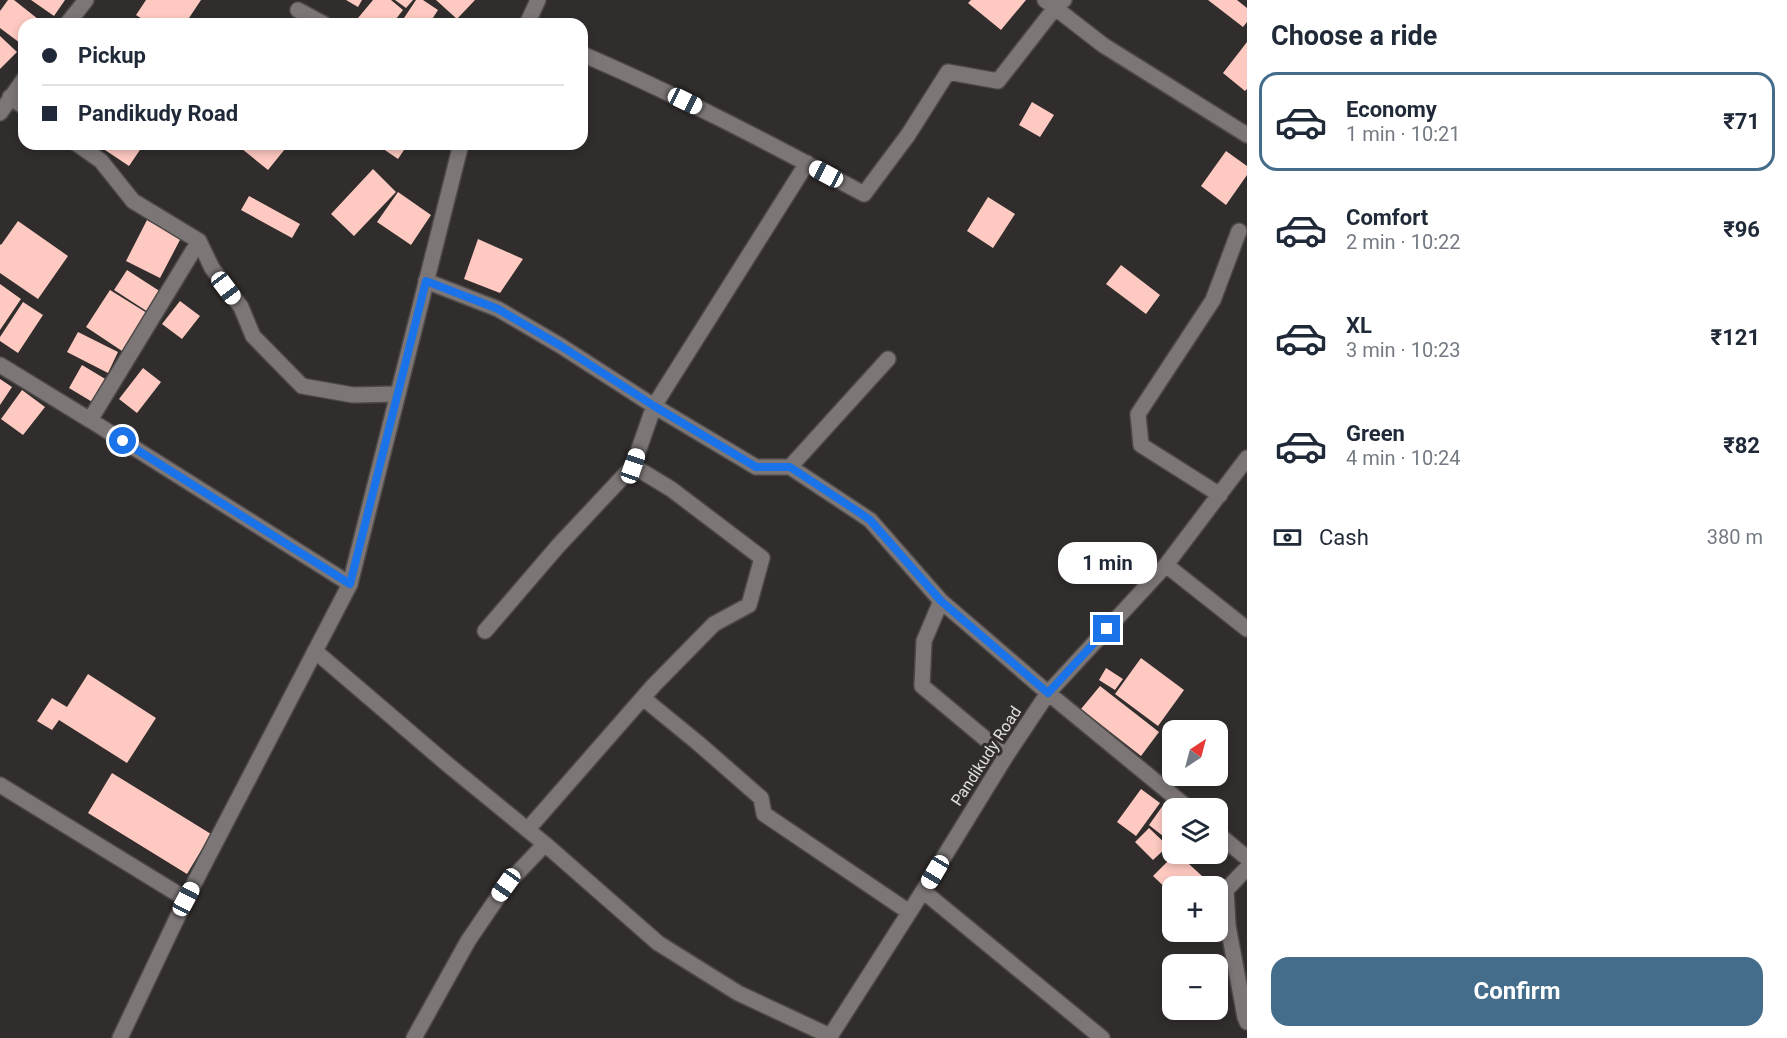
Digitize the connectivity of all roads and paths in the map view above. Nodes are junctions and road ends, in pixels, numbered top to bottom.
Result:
1 (86, 0) edge
2 (538, 0) edge
3 (1055, 3) edge
4 (298, 10) dead end
5 (72, 18) edge
6 (313, 18) edge
7 (530, 18) edge
8 (588, 57) edge
9 (18, 87) edge
10 (10, 97) junction
11 (18, 102) edge
12 (0, 113) edge
13 (1247, 135) edge
14 (85, 150) edge
15 (459, 150) edge
16 (807, 163) junction
17 (1239, 231) dead end
18 (199, 242) junction
19 (426, 281) junction
20 (888, 359) dead end
21 (0, 365) edge
22 (398, 394) junction
23 (654, 406) junction
24 (90, 420) junction
25 (1247, 458) edge
26 (633, 466) junction
27 (790, 467) junction
28 (1220, 495) junction
29 (1166, 565) junction
30 (350, 584) junction
31 (941, 601) junction
32 (1247, 629) edge
33 (485, 631) dead end
34 (315, 651) junction
35 (1048, 693) junction
36 (643, 698) junction
37 (1005, 756) junction
38 (0, 785) edge
39 (1176, 798) edge
40 (528, 830) junction
41 (1228, 842) edge
42 (545, 844) junction
43 (1247, 858) edge
44 (1247, 868) edge
45 (923, 891) junction
46 (186, 899) junction
47 (909, 912) junction
48 (1247, 1023) edge
49 (830, 1037) edge
50 (120, 1038) edge
51 (414, 1038) edge
52 (1102, 1038) edge

1 - 5 street
2 - 7 street
3 - 13 street
3 - 16 street
4 - 6 street
8 - 16 street
9 - 10 street
10 - 11 street
10 - 12 street
14 - 18 street
15 - 19 street
16 - 23 street
17 - 28 street
18 - 22 street
18 - 24 street
19 - 22 street
19 - 23 street
20 - 27 street
21 - 24 street
22 - 30 street
23 - 26 street
23 - 27 street
24 - 30 street
25 - 28 street, Pandikudy Road
26 - 33 street
26 - 36 street
27 - 31 street
28 - 29 street, Pandikudy Road
29 - 32 street
29 - 35 street, Pandikudy Road
30 - 34 street
31 - 35 street
31 - 37 street
34 - 40 street
34 - 46 street
35 - 37 street, Pandikudy Road
35 - 39 street
36 - 40 street
36 - 47 street
37 - 45 street, Pandikudy Road
38 - 46 street
40 - 42 street
41 - 43 street
42 - 49 street
42 - 51 street
44 - 48 street
45 - 47 street, Pandikudy Road
45 - 52 street
46 - 50 street
47 - 49 street, Pandikudy Road

